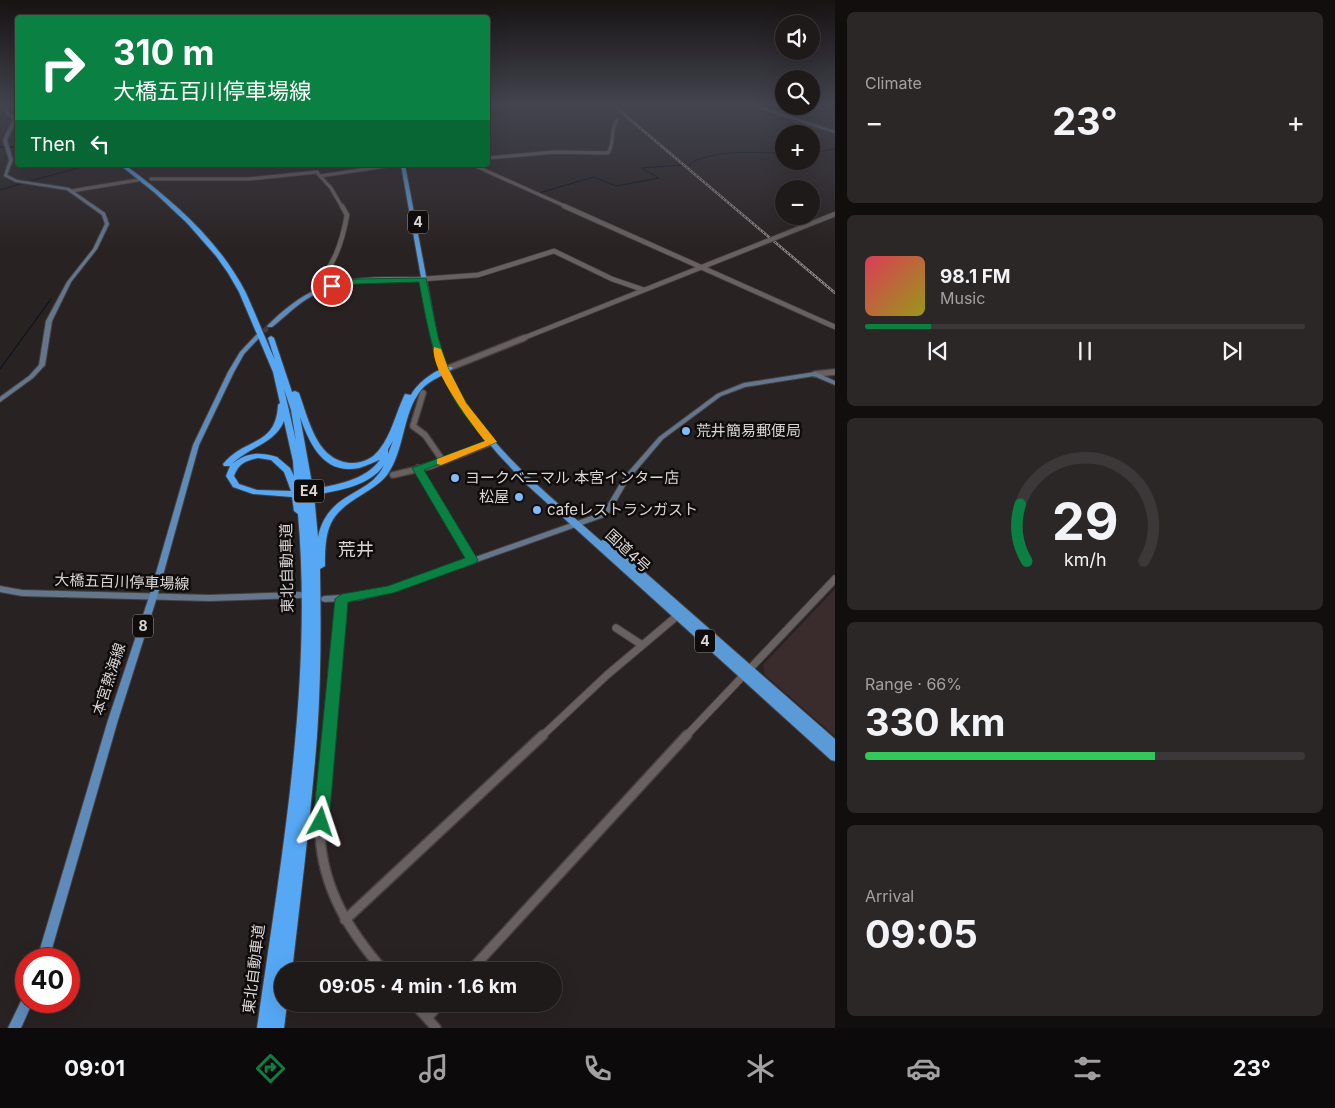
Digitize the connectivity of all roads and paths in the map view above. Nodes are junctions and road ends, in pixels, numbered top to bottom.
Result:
1 (9, 153) edge
2 (543, 153) edge
3 (490, 158) edge
4 (125, 167) edge
5 (130, 167) edge
6 (314, 167) dead end
7 (377, 167) edge
8 (405, 167) edge
9 (477, 167) edge
10 (319, 174) junction
11 (151, 179) dead end
12 (138, 180) dead end
13 (71, 191) junction
14 (835, 214) edge
15 (702, 267) junction
16 (426, 279) junction
17 (644, 290) junction
18 (316, 291) junction
19 (256, 305) dead end
20 (268, 326) joint
21 (835, 327) edge
22 (258, 336) tunnel mouth
23 (274, 355) junction
24 (446, 369) junction
25 (835, 372) edge
26 (815, 374) junction
27 (835, 383) edge
28 (423, 393) dead end
29 (0, 400) edge
30 (492, 442) junction
31 (385, 447) junction
32 (442, 461) junction
33 (389, 462) junction
34 (418, 468) junction
35 (393, 475) dead end
36 (292, 496) joint
37 (580, 523) junction
38 (472, 560) junction
39 (306, 561) junction
40 (835, 579) edge
41 (0, 589) edge
42 (154, 597) junction
43 (300, 597) dead end
44 (325, 598) dead end
45 (342, 599) junction
46 (677, 616) junction
47 (616, 628) dead end
48 (315, 631) junction
49 (642, 645) junction
50 (746, 672) junction
51 (835, 746) edge
52 (835, 756) edge
53 (345, 920) junction
54 (46, 948) edge
55 (286, 962) edge
56 (376, 962) edge
57 (478, 962) edge
58 (280, 1012) edge
59 (421, 1012) edge
60 (433, 1012) edge
61 (21, 1013) edge
62 (427, 1018) junction
63 (14, 1028) edge
64 (264, 1028) edge
65 (278, 1028) edge
66 (436, 1028) edge

1 - 13 main road
2 - 3 street
4 - 23 highway, 東北自動車道 / E4
5 - 19 highway
6 - 10 street
7 - 10 street
8 - 16 highway, 国道4号 / 4
9 - 15 street
10 - 11 street
10 - 18 street
12 - 13 street
13 - 29 main road
14 - 15 street, bridge
15 - 17 street
15 - 21 street
16 - 17 street
16 - 18 main road
16 - 24 highway, 国道4号 / 4
17 - 24 street
18 - 20 main road
20 - 23 highway, 東北自動車道 / E4
22 - 42 main road, 本宮熱海線 / 8
23 - 31 highway
23 - 36 highway
23 - 39 highway, 東北自動車道 / E4
23 - 48 highway, 東北自動車道 / E4
24 - 30 highway, 国道4号 / 4
24 - 31 highway
24 - 33 highway
24 - 37 highway, 国道4号 / 4
25 - 26 street
26 - 27 main road
26 - 37 main road
28 - 32 street
30 - 32 street
30 - 37 highway, 国道4号 / 4
31 - 33 highway
32 - 34 street
33 - 48 highway
34 - 35 street
34 - 38 street
36 - 39 highway
37 - 38 main road
37 - 46 highway, 国道4号 / 4
37 - 50 highway, 国道4号 / 4
38 - 45 main road
39 - 64 highway, 東北自動車道 / E4
40 - 50 street
41 - 42 main road, 大橋五百川停車場線
42 - 43 main road, 大橋五百川停車場線
42 - 54 main road, 本宮熱海線 / 8
44 - 45 main road
45 - 53 street
46 - 49 street
46 - 50 highway, 国道4号 / 4
47 - 49 street
48 - 55 highway, 東北自動車道 / E4
49 - 53 street
50 - 51 highway, 国道4号 / 4
50 - 52 highway, 国道4号 / 4
50 - 57 street
53 - 56 street
58 - 65 highway, 東北自動車道
59 - 62 street
60 - 62 street
61 - 63 main road
62 - 66 street

